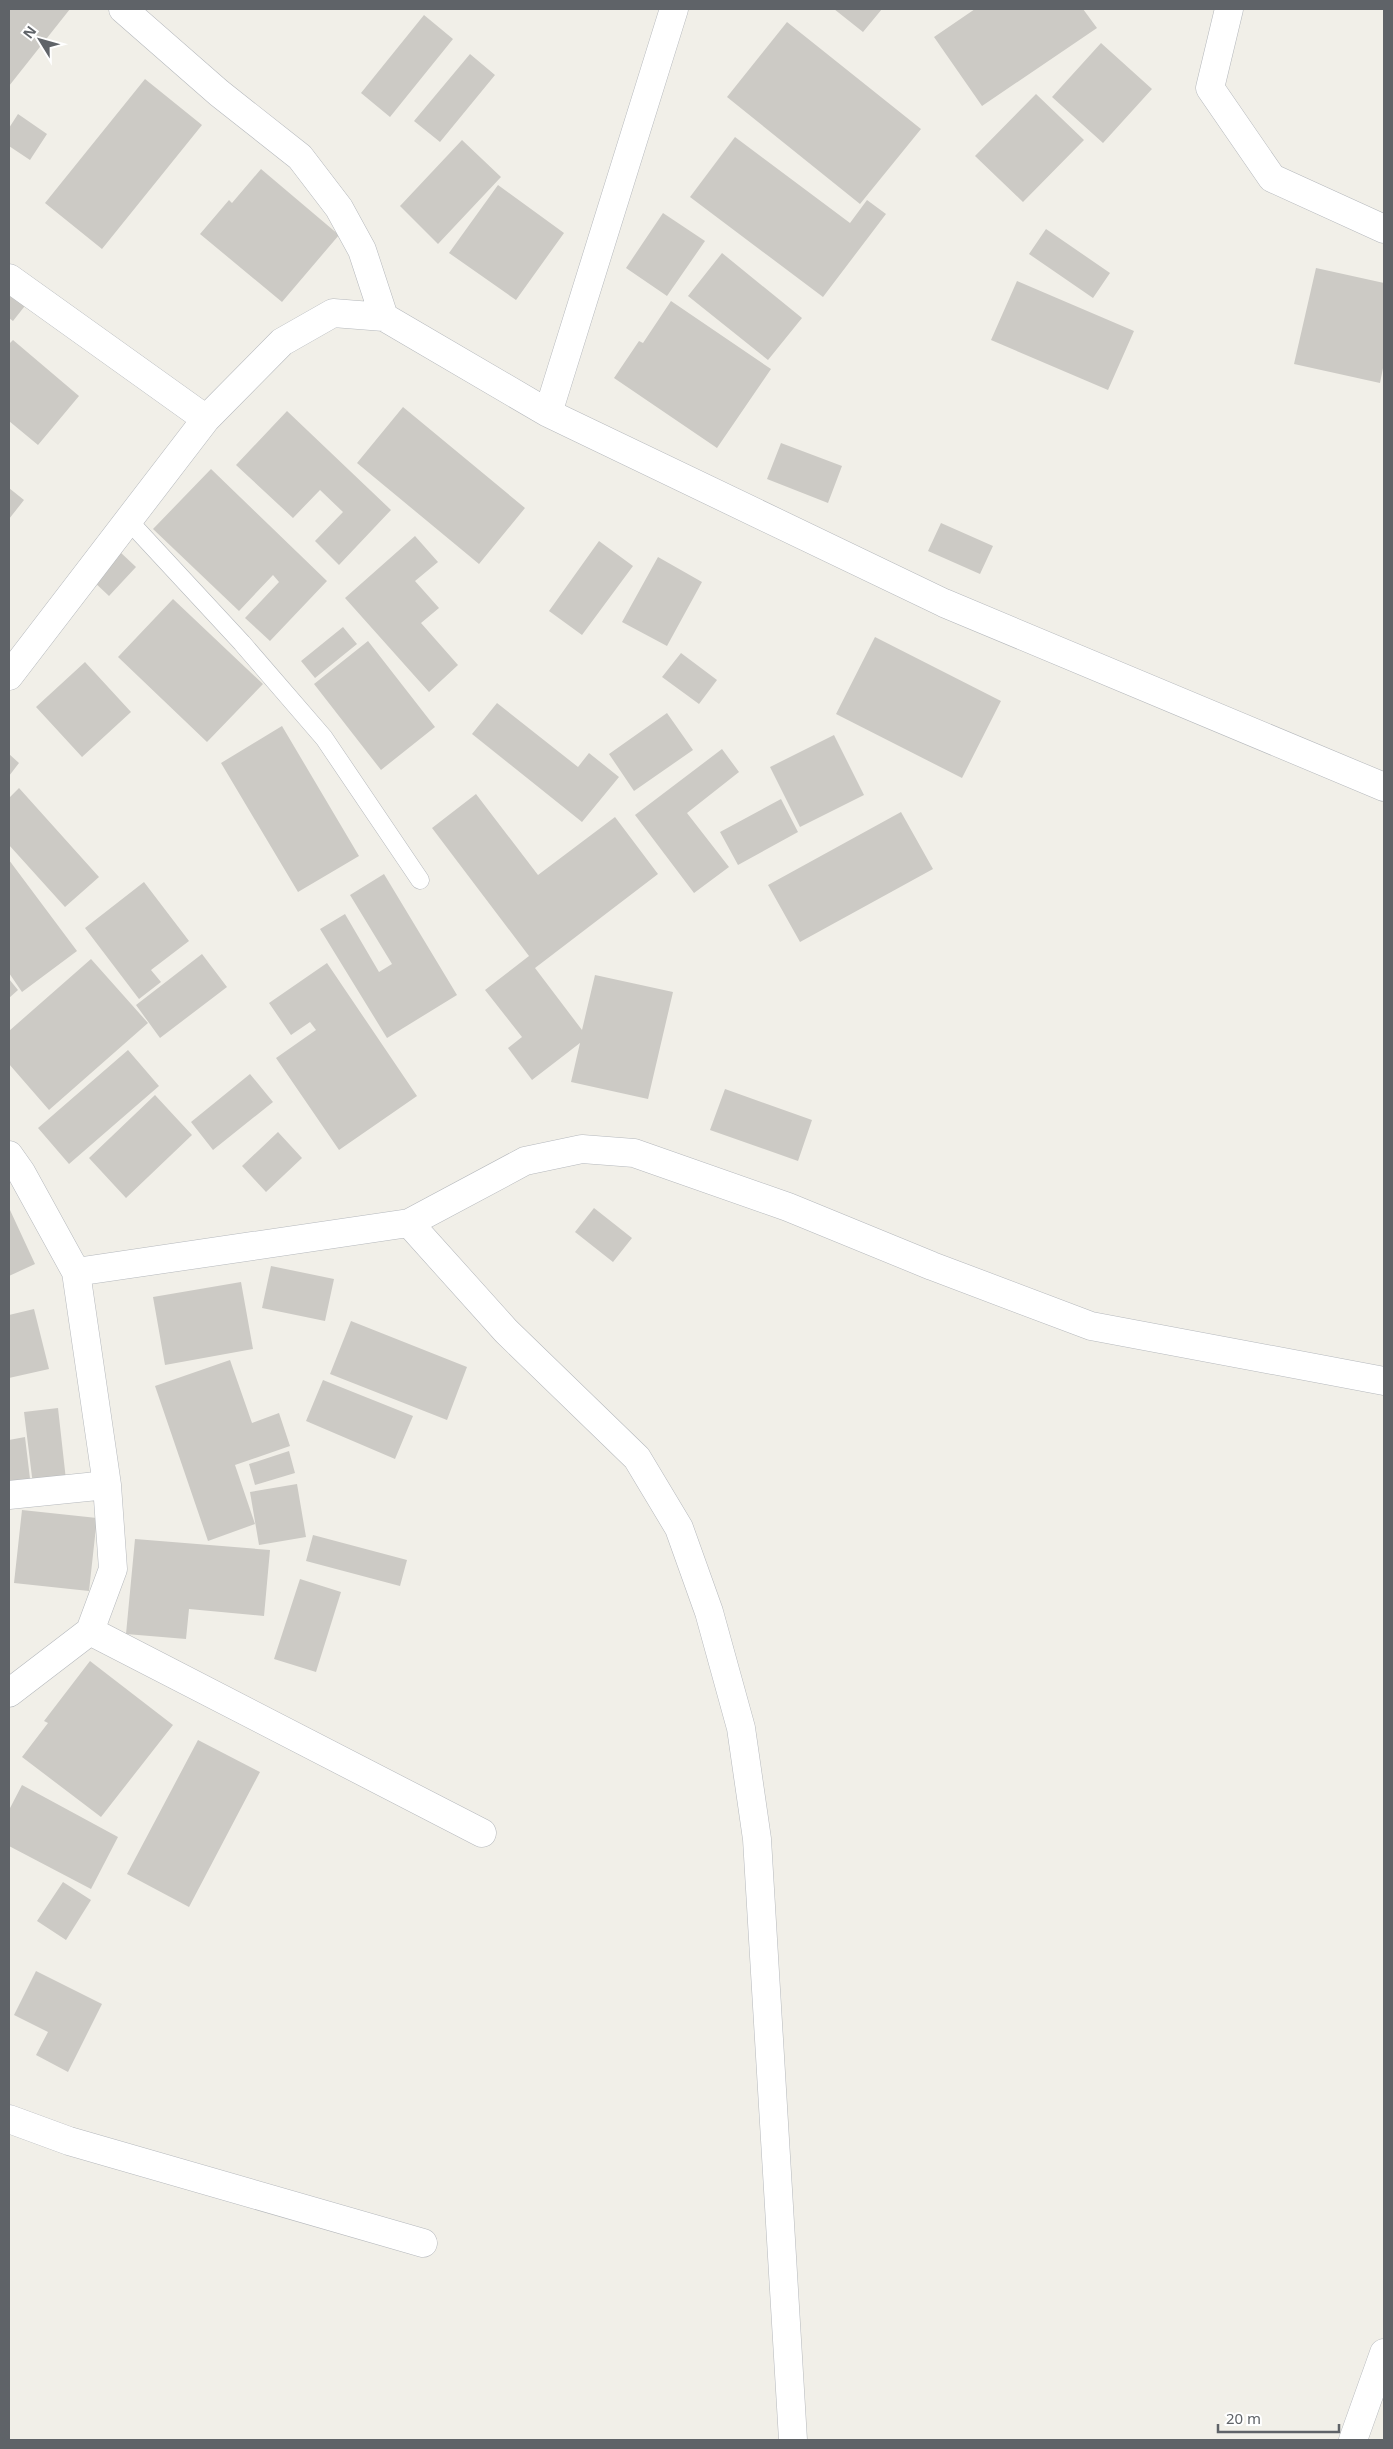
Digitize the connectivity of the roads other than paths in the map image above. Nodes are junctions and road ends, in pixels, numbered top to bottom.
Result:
1 (123, 9) edge
2 (674, 9) edge
3 (1229, 9) edge
4 (1384, 229) edge
5 (9, 278) edge
6 (384, 317) junction
7 (548, 413) junction
8 (206, 419) junction
9 (128, 520) junction
10 (9, 676) edge
11 (1384, 787) edge
12 (420, 880) dead end
13 (9, 1156) edge
14 (409, 1222) junction
15 (76, 1272) junction
16 (1384, 1381) edge
17 (107, 1485) junction
18 (9, 1495) edge
19 (90, 1631) junction
20 (9, 1693) edge
21 (482, 1833) dead end
22 (9, 2119) edge
23 (423, 2243) dead end
24 (1384, 2353) edge
25 (793, 2440) edge
26 (1353, 2440) edge

1 - 6 street
2 - 7 street
3 - 4 street
5 - 8 street
6 - 7 street
6 - 8 street
7 - 11 street
8 - 9 street
9 - 10 street
9 - 12 lane
13 - 15 street
14 - 15 street
14 - 16 street
14 - 25 street
15 - 17 street
17 - 18 street
17 - 19 street
19 - 20 street
19 - 21 street
22 - 23 street
24 - 26 street

